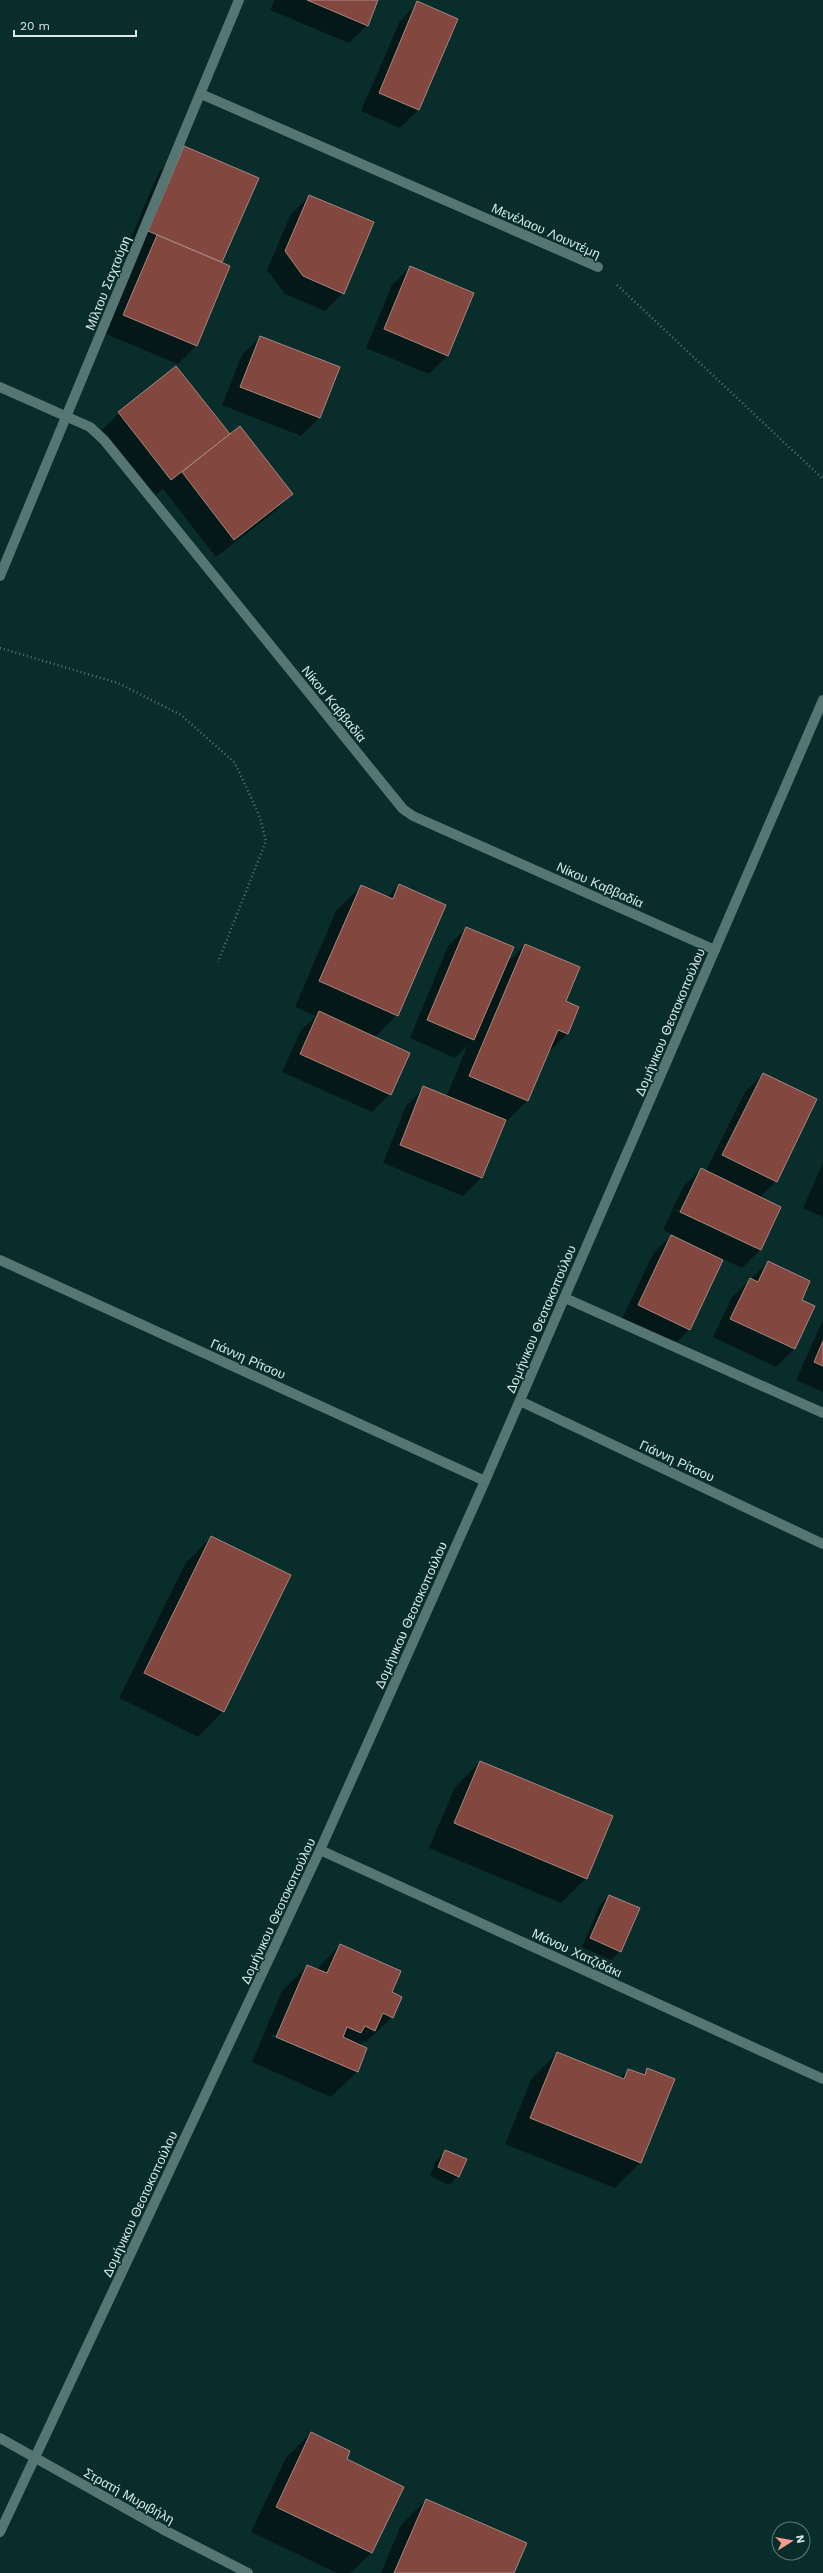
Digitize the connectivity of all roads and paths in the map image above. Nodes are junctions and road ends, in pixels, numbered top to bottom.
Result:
1 (239, 0) edge
2 (201, 94) junction
3 (598, 267) joint
4 (0, 387) edge
5 (66, 417) junction
6 (823, 479) edge
7 (0, 576) edge
8 (0, 648) edge
9 (823, 700) edge
10 (715, 950) junction
11 (218, 962) dead end
12 (0, 1260) edge
13 (565, 1298) junction
14 (520, 1401) junction
15 (823, 1413) edge
16 (486, 1481) junction
17 (823, 1544) edge
18 (320, 1850) junction
19 (823, 2080) edge
20 (0, 2438) edge
21 (34, 2459) junction
22 (0, 2532) edge
23 (248, 2573) edge

1 - 2 street, Μίλτου Σαχτούρη
2 - 3 street, Μενέλαου Λουντέμη
2 - 5 street, Μίλτου Σαχτούρη
3 - 6 path, Μενέλαου Λουντέμη
4 - 5 street, Νίκου Καββαδία
5 - 7 street, Μίλτου Σαχτούρη
5 - 10 street, Νίκου Καββαδία
8 - 11 path
9 - 10 street, Δομήνικου Θεοτοκοπούλου
10 - 13 street, Δομήνικου Θεοτοκοπούλου
12 - 16 street, Γιάννη Ρίτσου
13 - 14 street, Δομήνικου Θεοτοκοπούλου
13 - 15 street
14 - 16 street, Δομήνικου Θεοτοκοπούλου
14 - 17 street, Γιάννη Ρίτσου
16 - 18 street, Δομήνικου Θεοτοκοπούλου
18 - 19 street, Μάνου Χατζιδάκι
18 - 21 street, Δομήνικου Θεοτοκοπούλου
20 - 21 street, Στρατή Μυριβήλη
21 - 22 street, Δομήνικου Θεοτοκοπούλου
21 - 23 street, Στρατή Μυριβήλη

